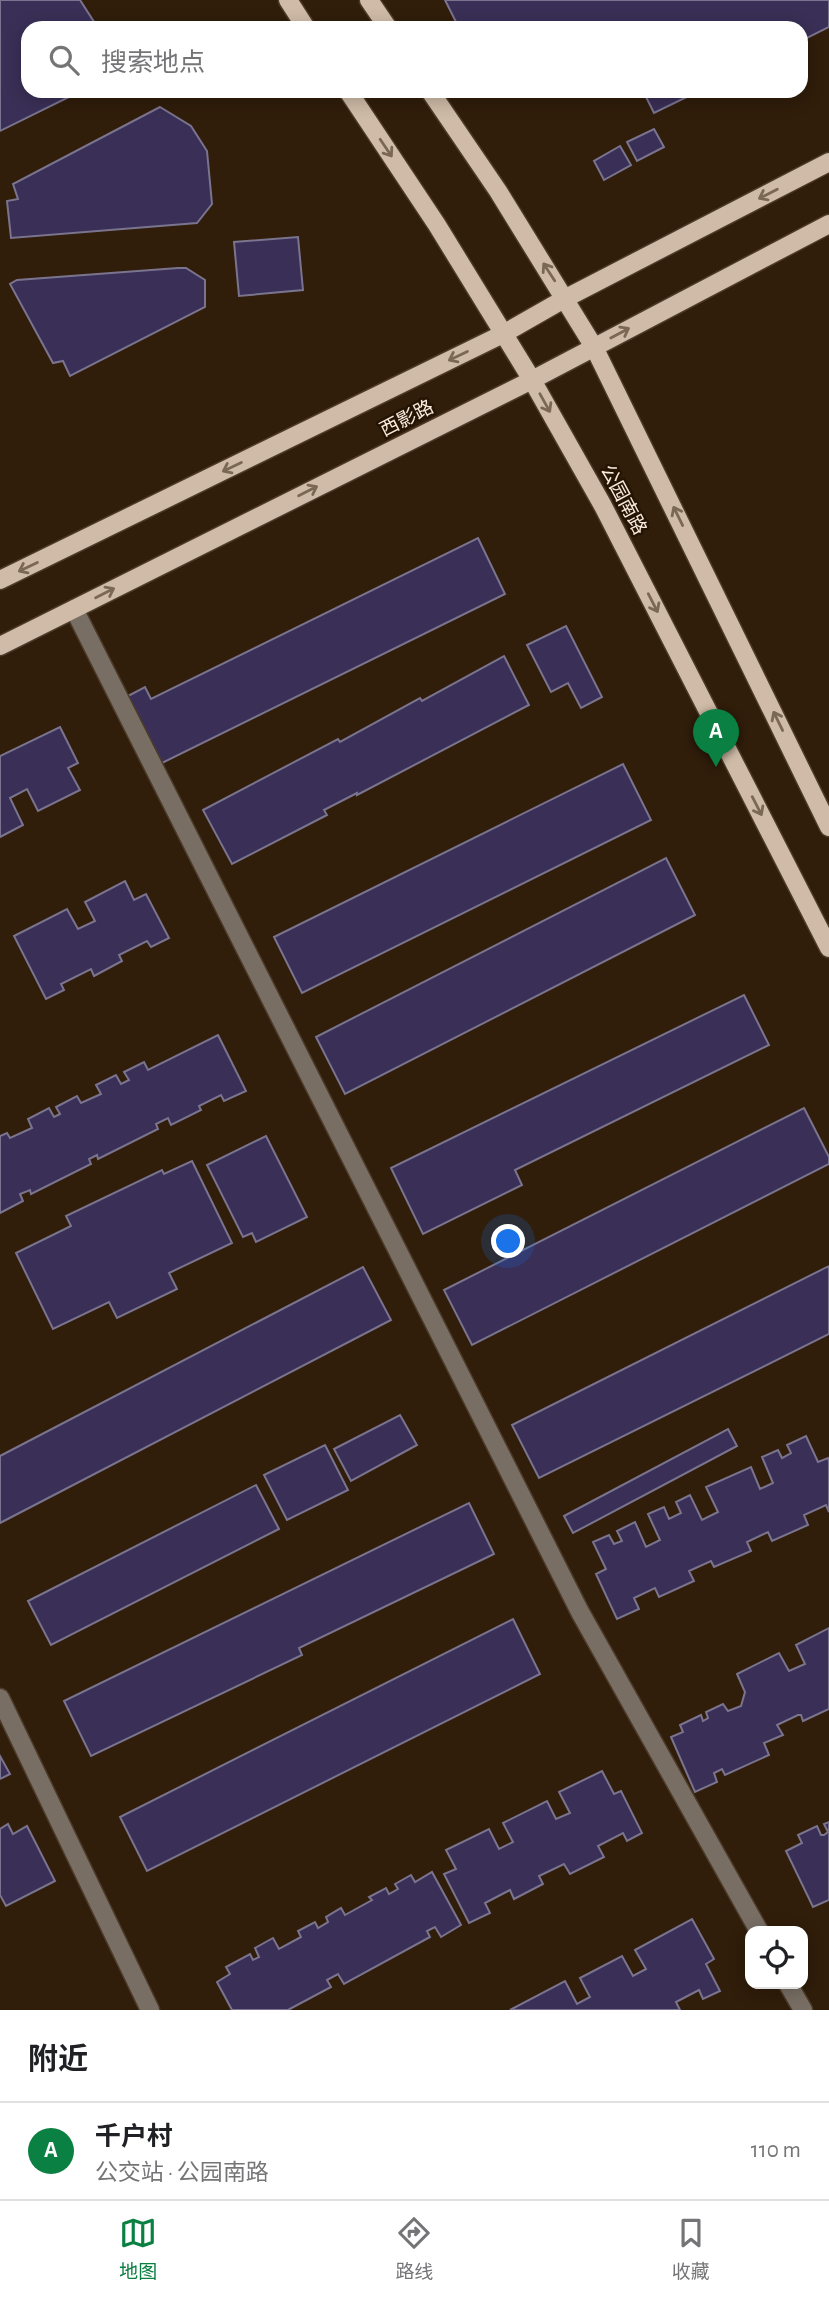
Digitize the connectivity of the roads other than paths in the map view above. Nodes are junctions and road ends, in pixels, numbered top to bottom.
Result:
1 (288, 0) edge
2 (369, 0) edge
3 (302, 21) edge
4 (383, 21) edge
5 (353, 98) edge
6 (435, 98) edge
7 (829, 162) edge
8 (829, 224) edge
9 (566, 298) junction
10 (503, 334) junction
11 (594, 347) junction
12 (532, 380) junction
13 (0, 580) edge
14 (74, 608) junction
15 (0, 646) edge
16 (829, 827) edge
17 (829, 948) edge
18 (0, 1698) edge
19 (756, 1926) edge
20 (791, 1989) edge
21 (150, 2010) edge
22 (803, 2010) edge

1 - 3 main road
2 - 4 main road
5 -> 10 main road, 公园南路
9 -> 6 main road
7 -> 9 main road, 西影路
11 -> 8 main road, 西影路
9 - 10 main road, 西影路
9 - 11 main road
10 - 12 main road, 公园南路
10 -> 13 main road, 西影路
11 - 12 main road, 西影路
16 -> 11 main road
14 -> 12 main road, 西影路
12 -> 17 main road, 公园南路
14 - 15 main road, 西影路
14 - 19 street
18 - 21 street
20 - 22 street

